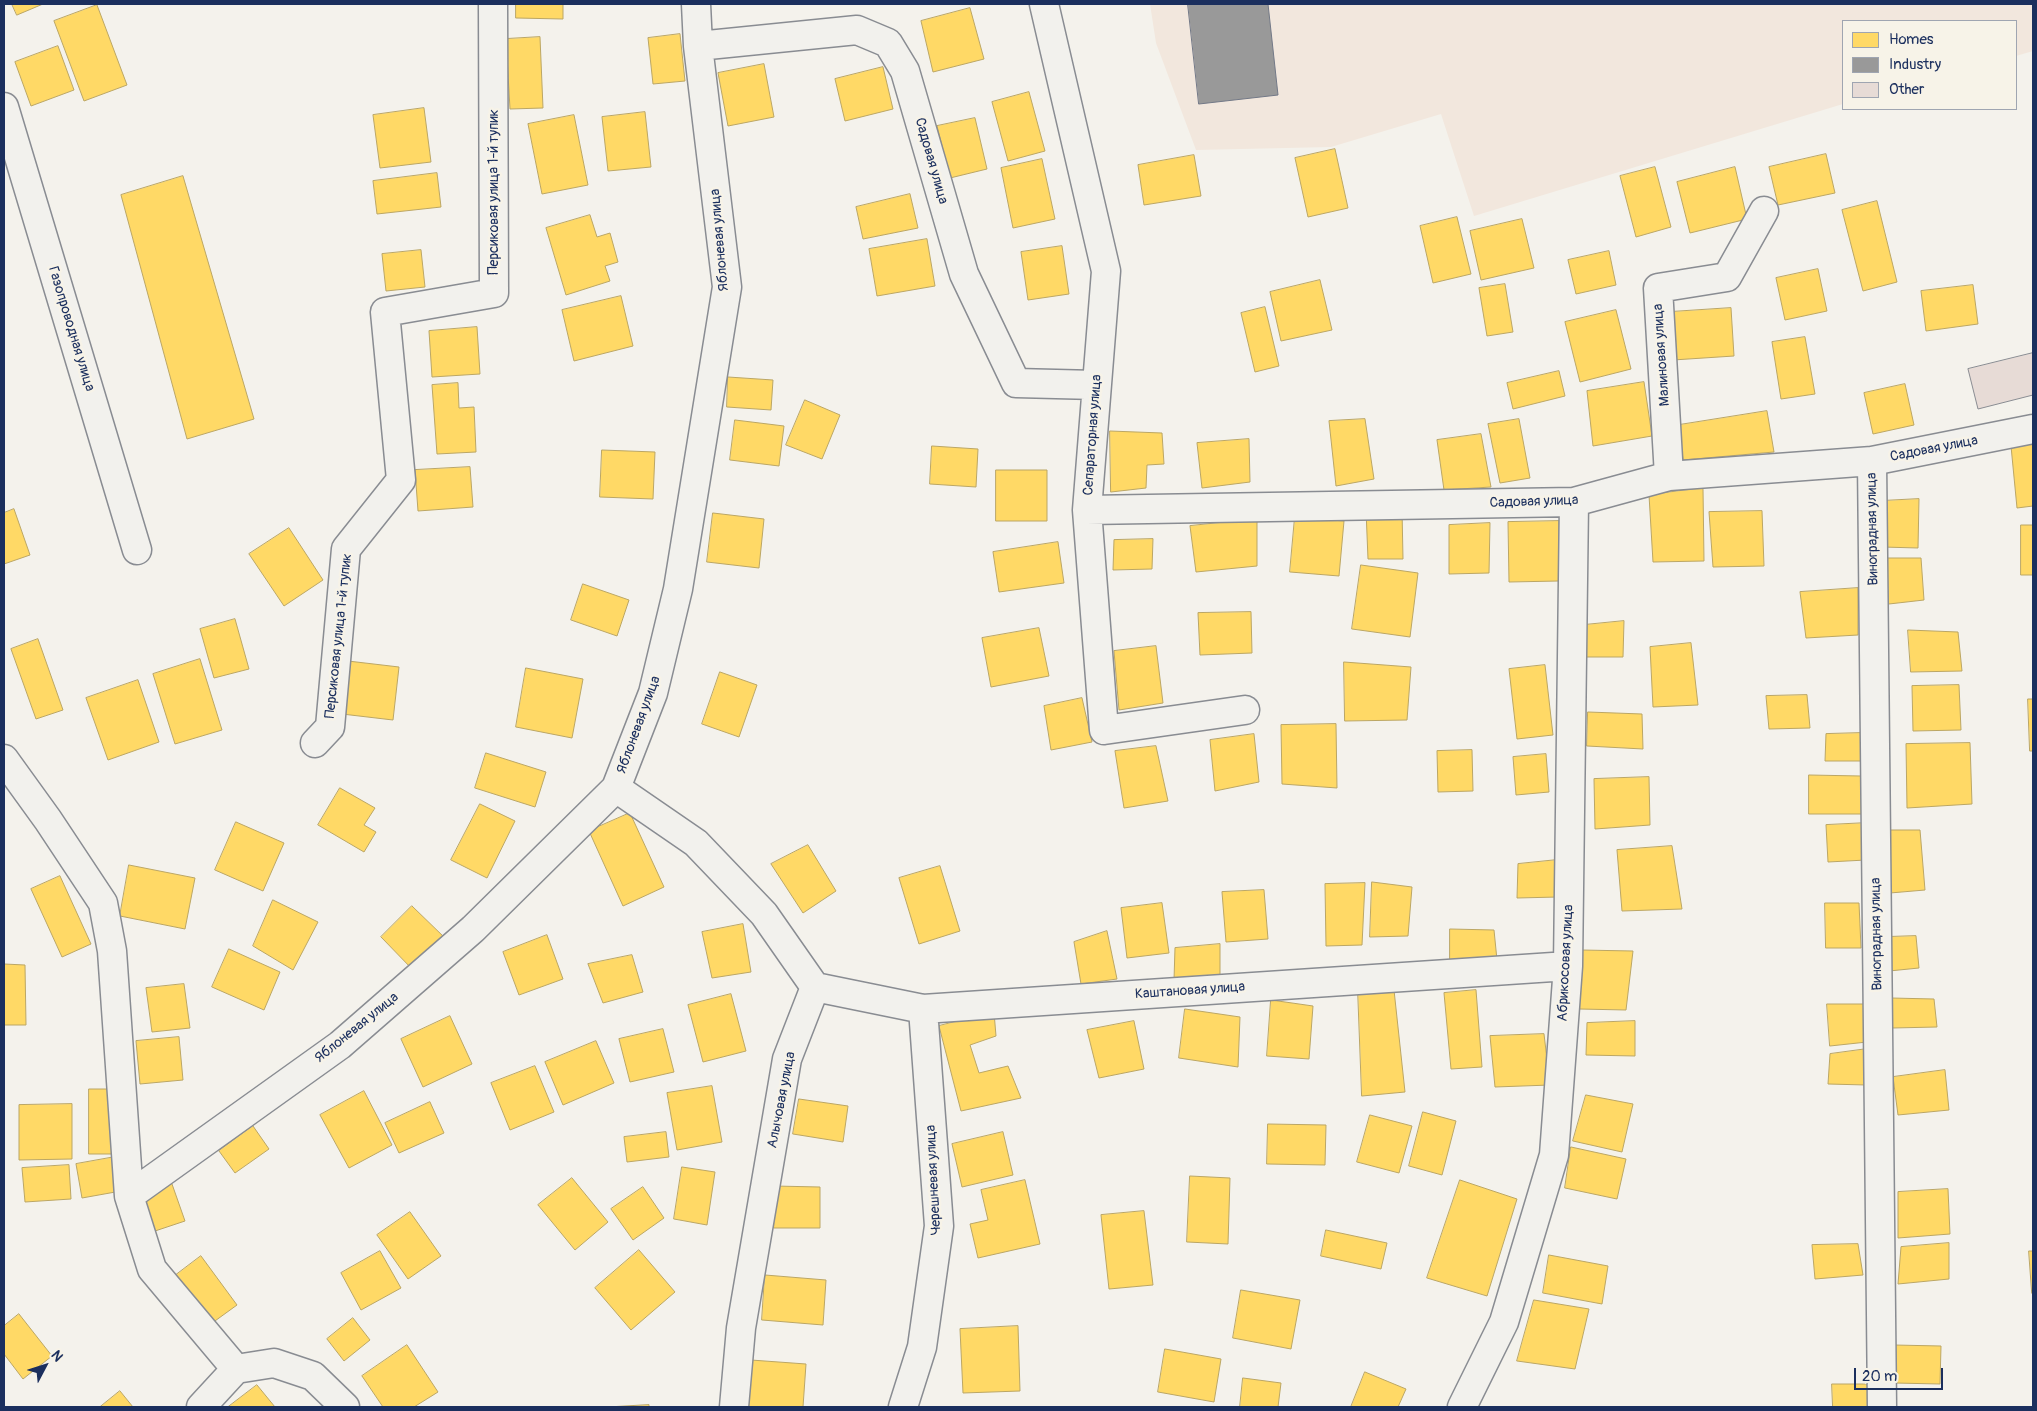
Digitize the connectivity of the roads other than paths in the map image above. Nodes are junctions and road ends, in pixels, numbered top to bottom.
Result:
1 (493, 4) edge
2 (696, 4) edge
3 (1044, 4) edge
4 (698, 46) junction
5 (4, 107) edge
6 (1764, 212) dead end
7 (1096, 385) junction
8 (2033, 429) edge
9 (1872, 461) junction
10 (1670, 476) junction
11 (1574, 502) junction
12 (1087, 510) junction
13 (137, 550) dead end
14 (1244, 710) dead end
15 (315, 743) dead end
16 (4, 758) edge
17 (616, 788) junction
18 (1568, 966) junction
19 (815, 987) junction
20 (924, 1009) junction
21 (129, 1196) junction
22 (236, 1369) junction
23 (202, 1407) edge
24 (345, 1407) edge
25 (734, 1407) edge
26 (903, 1407) edge
27 (1462, 1407) edge
28 (1882, 1407) edge

1 - 15 street, Персиковая улица 1-й тупик
2 - 4 street, Яблоневая улица
3 - 7 street, Сепараторная улица
4 - 7 street, Садовая улица
4 - 17 street, Яблоневая улица
5 - 13 street, Газопроводная улица
6 - 10 street, Малиновая улица
7 - 12 street, Сепараторная улица
8 - 9 street, Садовая улица
9 - 10 street, Садовая улица
9 - 28 street, Виноградная улица
10 - 11 street, Садовая улица
11 - 12 street, Садовая улица
11 - 18 street, Абрикосовая улица
12 - 14 street, Сепараторная улица
16 - 21 street
17 - 19 street
17 - 21 street, Яблоневая улица
18 - 20 street, Каштановая улица
18 - 27 street, Абрикосовая улица
19 - 20 street, Каштановая улица
19 - 25 street, Алычовая улица
20 - 26 street, Черешневая улица
21 - 22 street
22 - 23 street
22 - 24 street

